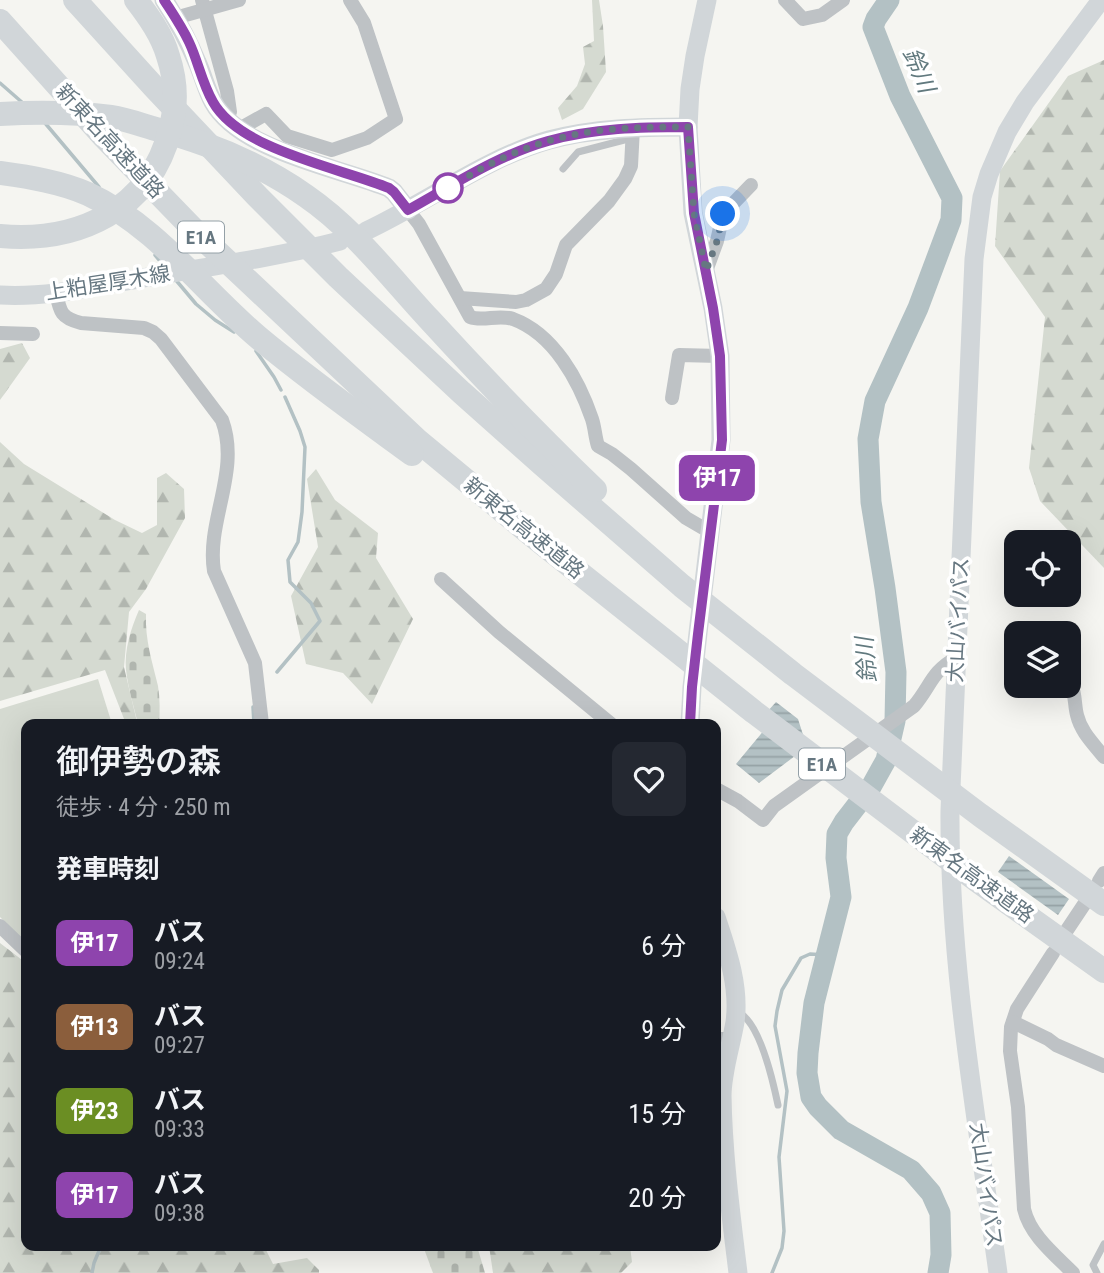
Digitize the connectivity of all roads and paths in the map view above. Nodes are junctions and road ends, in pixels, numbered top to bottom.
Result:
1 (75, 0) edge
2 (136, 0) edge
3 (164, 0) edge
4 (239, 0) edge
5 (350, 0) edge
6 (707, 0) edge
7 (785, 0) edge
8 (843, 0) edge
9 (1101, 0) edge
10 (204, 5) edge
11 (175, 18) junction
12 (0, 21) edge
13 (0, 114) edge
14 (232, 123) junction
15 (688, 127) junction
16 (633, 133) junction
17 (563, 169) dead end
18 (0, 173) edge
19 (751, 186) dead end
20 (408, 210) junction
21 (366, 231) dead end
22 (0, 236) edge
23 (340, 241) dead end
24 (706, 271) junction
25 (56, 293) junction
26 (0, 295) edge
27 (460, 298) junction
28 (0, 332) edge
29 (33, 334) dead end
30 (720, 356) junction
31 (672, 398) dead end
32 (411, 445) junction
33 (710, 532) junction
34 (441, 579) dead end
35 (684, 580) junction
36 (956, 658) junction
37 (1074, 698) edge
38 (262, 719) edge
39 (605, 719) edge
40 (690, 719) edge
41 (1104, 757) edge
42 (721, 792) edge
43 (1098, 890) edge
44 (0, 926) edge
45 (1067, 930) dead end
46 (721, 934) edge
47 (21, 946) edge
48 (1053, 953) dead end
49 (1104, 971) edge
50 (736, 1012) junction
51 (1013, 1022) junction
52 (724, 1039) edge
53 (1104, 1066) edge
54 (778, 1105) dead end
55 (1104, 1244) edge
56 (737, 1273) edge
57 (998, 1273) edge
58 (1073, 1273) edge
59 (1097, 1273) edge

1 - 35 highway
2 - 22 highway
3 - 11 main road
4 - 10 street
5 - 14 street
6 - 15 main road
7 - 8 street
9 - 36 main road, 大山バイパス
10 - 11 street
10 - 14 street
11 - 14 main road
12 - 32 highway, 新東名高速道路 / E1A
13 - 35 highway
14 - 20 main road
15 - 16 main road
15 - 24 main road
16 - 17 lane
16 - 20 main road
16 - 27 street
18 - 32 highway
19 - 24 street
20 - 21 main road
20 - 27 street
23 - 25 main road, 上粕屋厚木線
24 - 30 main road
25 - 26 main road, 上粕屋厚木線
25 - 38 street
27 - 33 street
28 - 29 street
30 - 31 street
30 - 33 main road
32 - 49 highway, 新東名高速道路 / E1A
33 - 40 main road
34 - 39 street
35 - 43 highway, E1A
36 - 42 street
36 - 57 main road, 大山バイパス
37 - 41 street
43 - 45 street
44 - 47 street
46 - 50 main road
48 - 51 street
50 - 52 main road
50 - 54 lane
51 - 53 street
51 - 58 street
52 - 56 main road
55 - 59 lane

